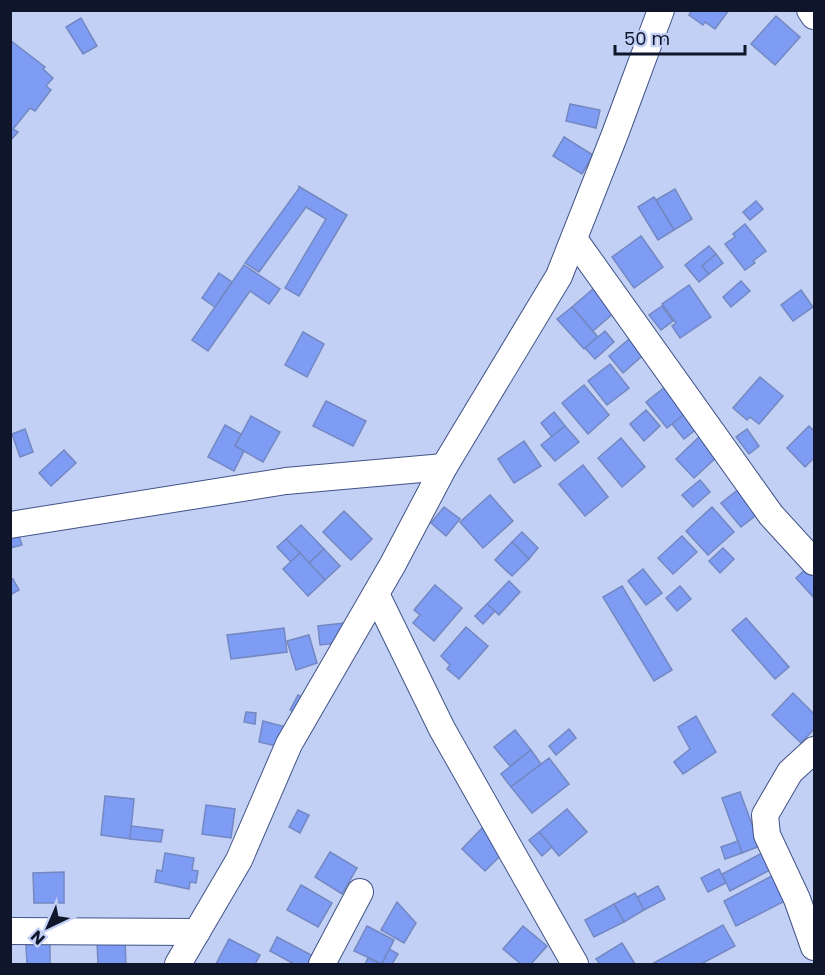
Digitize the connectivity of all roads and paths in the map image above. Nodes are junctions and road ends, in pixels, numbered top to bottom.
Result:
1 (661, 10) edge
2 (810, 10) edge
3 (814, 16) edge
4 (574, 239) junction
5 (444, 467) junction
6 (10, 525) edge
7 (814, 562) edge
8 (376, 594) junction
9 (814, 750) edge
10 (360, 892) dead end
11 (10, 931) edge
12 (197, 932) junction
13 (814, 947) edge
14 (178, 964) edge
15 (322, 964) edge
16 (575, 964) edge

1 - 4 street
2 - 3 street
4 - 5 street
4 - 7 street
5 - 6 street
5 - 8 street
8 - 12 street
8 - 16 street
9 - 13 street
10 - 15 street
11 - 12 street
12 - 14 street

